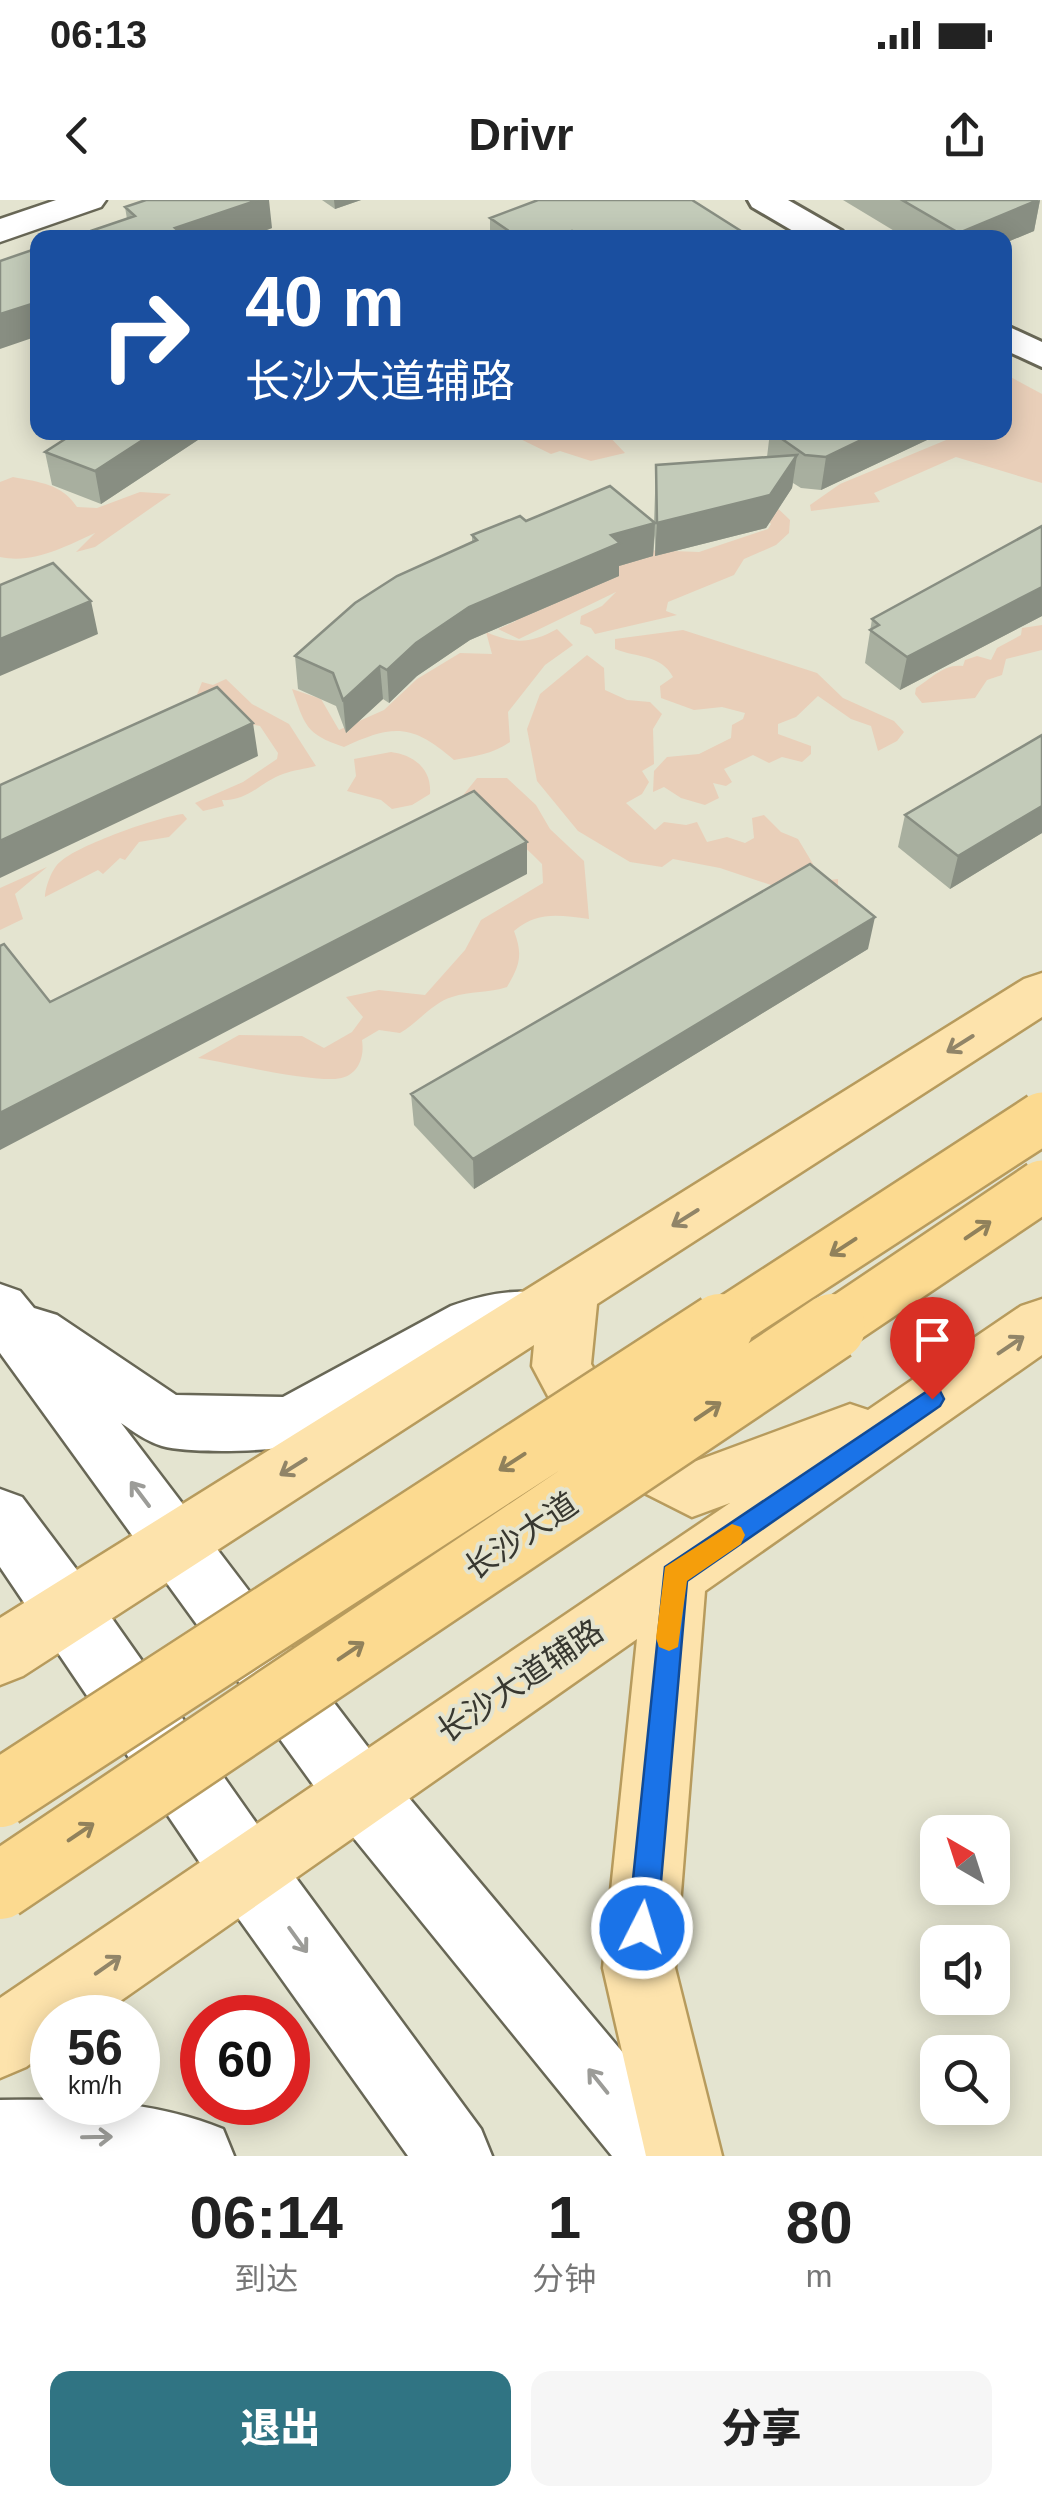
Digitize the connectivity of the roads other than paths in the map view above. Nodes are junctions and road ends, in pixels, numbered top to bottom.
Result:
1 (89, 200) edge
2 (764, 200) edge
3 (0, 230) edge
4 (816, 230) edge
5 (1012, 340) edge
6 (1042, 356) edge
7 (1042, 992) edge
8 (1042, 1118) edge
9 (1042, 1186) edge
10 (552, 1302) junction
11 (0, 1308) edge
12 (1042, 1324) edge
13 (932, 1399) junction
14 (0, 1517) edge
15 (176, 1542) junction
16 (674, 1575) junction
17 (69, 1611) junction
18 (0, 1654) edge
19 (359, 1791) junction
20 (0, 1794) edge
21 (246, 1869) junction
22 (0, 1886) edge
23 (0, 2041) edge
24 (0, 2138) edge
25 (196, 2156) edge
26 (454, 2156) edge
27 (660, 2156) edge
28 (684, 2156) edge

1 - 3 main road
2 - 4 street
5 - 6 street
7 -> 10 main road
8 -> 20 highway, 长沙大道, bridge
22 -> 9 highway, 长沙大道, bridge
10 - 11 main road
10 - 13 main road
10 -> 15 main road
15 -> 11 main road
13 -> 12 main road, 长沙大道辅路
13 - 16 main road, 长沙大道辅路
14 - 17 main road
15 - 17 main road
15 - 19 main road
16 - 19 main road, 长沙大道辅路
16 - 28 main road
17 - 18 main road
17 - 21 main road
19 - 21 main road, 长沙大道辅路
27 -> 19 main road
23 -> 21 main road, 长沙大道辅路
21 -> 26 main road
24 -> 25 main road

